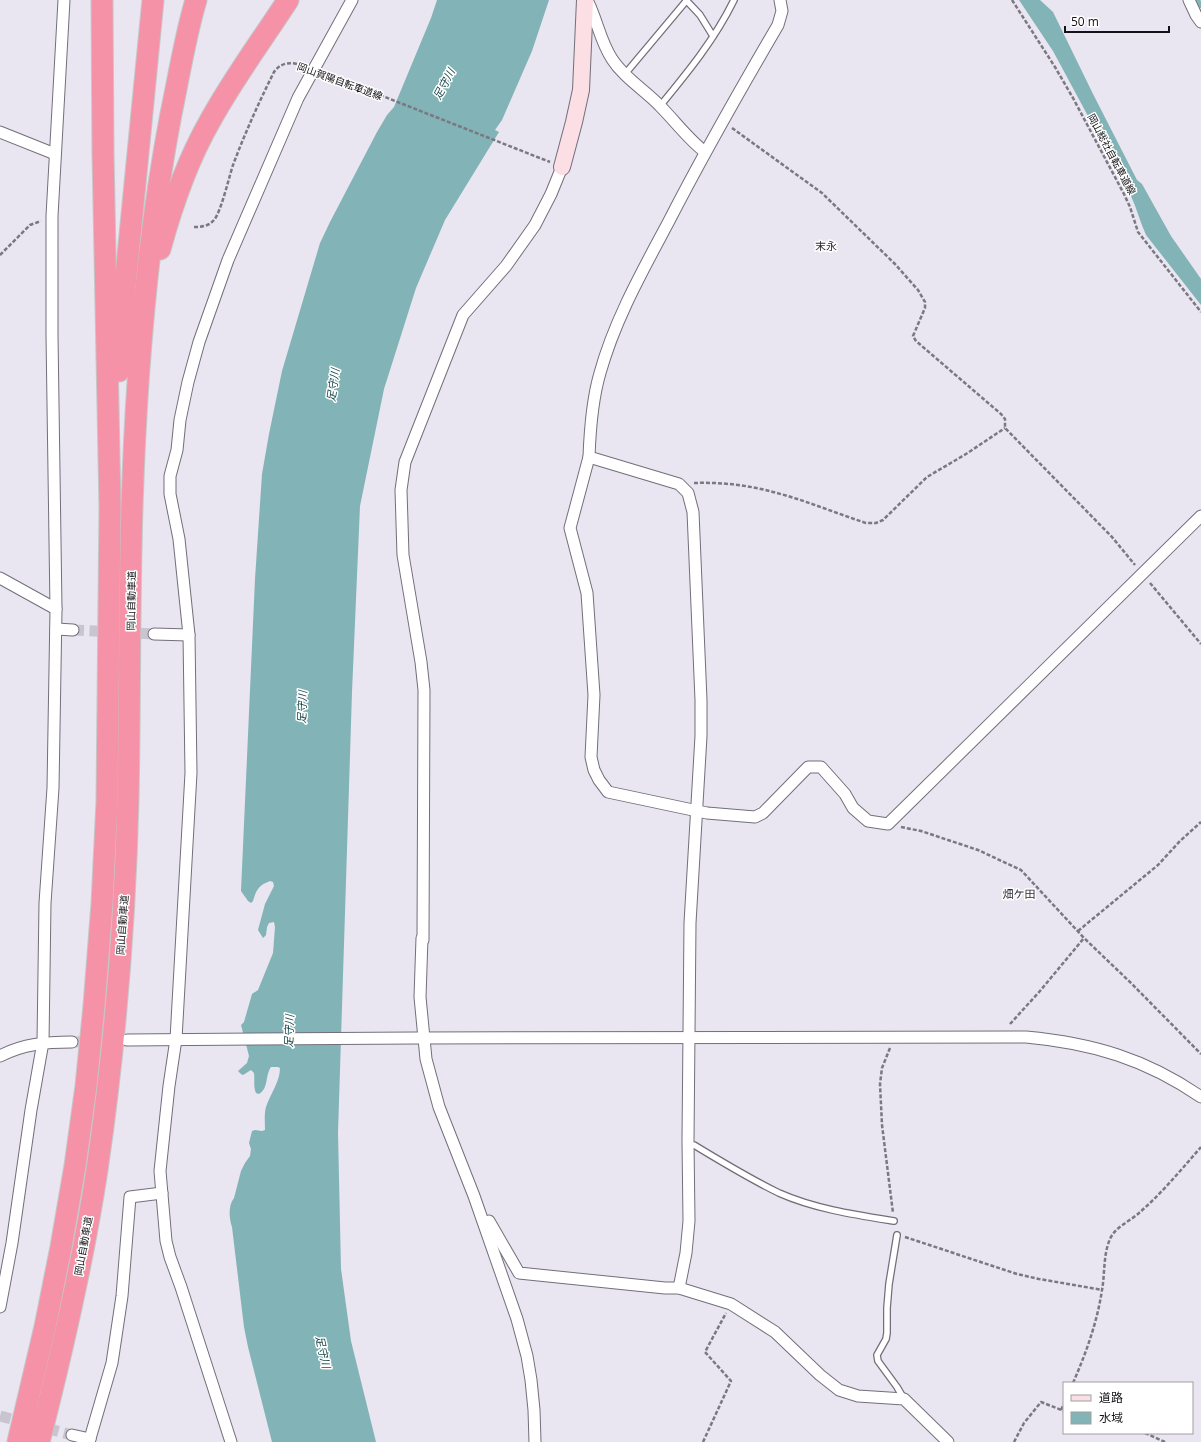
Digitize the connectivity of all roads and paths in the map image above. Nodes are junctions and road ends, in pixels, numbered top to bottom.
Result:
1 (64, 0) edge
2 (102, 0) edge
3 (153, 0) edge
4 (196, 0) edge
5 (288, 0) edge
6 (352, 0) edge
7 (586, 0) edge
8 (686, 0) edge
9 (734, 0) edge
10 (780, 0) edge
11 (1012, 0) edge
12 (1189, 0) edge
13 (1201, 22) edge
14 (713, 36) junction
15 (313, 69) junction
16 (625, 74) junction
17 (660, 106) junction
18 (723, 121) junction
19 (0, 132) edge
20 (705, 152) junction
21 (55, 154) junction
22 (559, 165) junction
23 (52, 216) junction
24 (194, 227) dead end
25 (0, 255) edge
26 (1201, 312) edge
27 (137, 400) junction
28 (1005, 428) junction
29 (589, 457) junction
30 (684, 489) junction
31 (110, 507) junction
32 (1201, 516) edge
33 (1143, 574) junction
34 (0, 578) edge
35 (56, 609) junction
36 (56, 629) junction
37 (73, 630) tunnel mouth
38 (154, 634) tunnel mouth
39 (189, 635) junction
40 (1201, 644) edge
41 (696, 811) junction
42 (1201, 822) edge
43 (888, 824) junction
44 (1078, 931) junction
45 (1084, 938) junction
46 (690, 1037) junction
47 (420, 1038) junction
48 (894, 1038) junction
49 (996, 1038) junction
50 (181, 1039) junction
51 (127, 1040) tunnel mouth
52 (43, 1042) junction
53 (72, 1042) tunnel mouth
54 (1201, 1054) edge
55 (1, 1055) edge
56 (1201, 1097) edge
57 (688, 1145) junction
58 (1201, 1147) edge
59 (162, 1193) junction
60 (474, 1196) junction
61 (894, 1221) joint
62 (897, 1235) joint
63 (679, 1288) junction
64 (1102, 1290) junction
65 (731, 1304) junction
66 (0, 1307) edge
67 (1073, 1382) edge
68 (904, 1399) junction
69 (1063, 1410) edge
70 (1147, 1434) edge
71 (72, 1435) tunnel mouth
72 (90, 1441) edge
73 (18, 1442) edge
74 (40, 1442) edge
75 (231, 1442) edge
76 (535, 1442) edge
77 (703, 1442) edge
78 (948, 1442) edge
79 (1014, 1442) edge
80 (1165, 1442) edge

1 - 21 street
2 - 31 highway
3 - 31 highway
4 - 27 highway
5 - 27 highway
6 - 15 street
7 - 16 street
7 - 22 main road
8 - 14 lane
8 - 16 lane
9 - 14 lane
10 - 18 street
11 - 26 path, 岡山総社自転車道線
12 - 13 street
14 - 17 lane
15 - 22 path, 岡山賀陽自転車道線
15 - 24 path, 岡山賀陽自転車道線
15 - 39 street
16 - 17 street
17 - 20 street
18 - 20 street
18 - 28 path
19 - 21 street
20 - 29 street
21 - 23 street
22 - 47 street
23 - 25 path
23 - 35 street
27 - 74 highway, 岡山自動車道
28 - 30 path
28 - 33 path
29 - 30 street
29 - 41 street
30 - 41 street
31 - 73 highway
32 - 33 street
33 - 40 path
33 - 43 street
34 - 35 street
35 - 36 street
36 - 37 street
36 - 52 street
38 - 39 street
39 - 50 street
41 - 43 street
41 - 46 street
42 - 44 path
43 - 44 path
44 - 45 path
45 - 49 path
45 - 54 path
46 - 47 street
46 - 48 street
46 - 57 street
47 - 50 street
47 - 60 street
48 - 49 street
48 - 61 path
49 - 56 street
50 - 51 street
50 - 59 street
52 - 53 street
52 - 55 street
52 - 66 street
57 - 61 lane
57 - 63 street
58 - 64 path
59 - 72 street
59 - 75 street
60 - 63 street
60 - 76 street
62 - 64 path
62 - 68 lane
63 - 65 street
64 - 67 path
65 - 68 street
65 - 77 path
68 - 78 street
69 - 79 path
70 - 80 path
71 - 72 street

